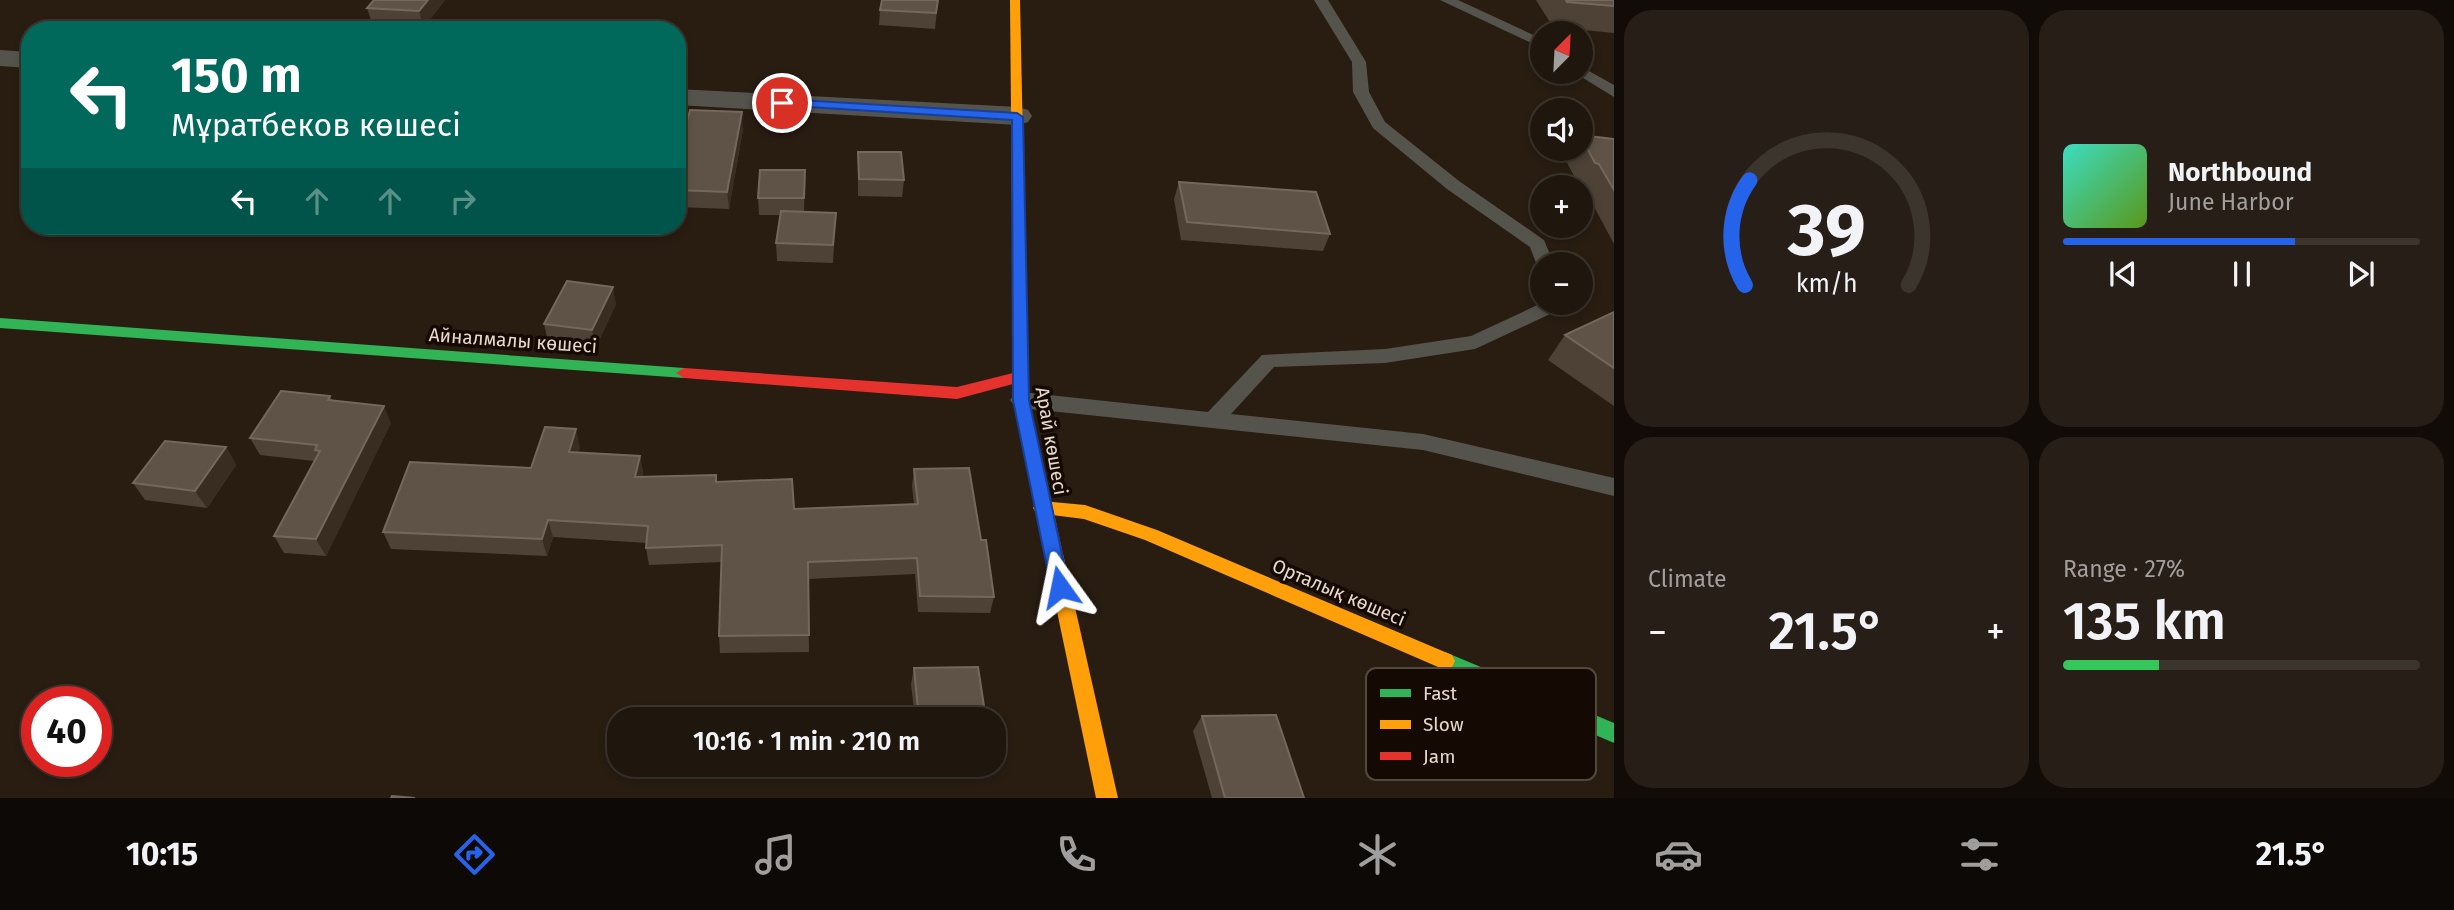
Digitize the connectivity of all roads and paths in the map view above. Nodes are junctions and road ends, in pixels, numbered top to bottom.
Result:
1 (1015, 0) edge
2 (1321, 0) edge
3 (1447, 0) edge
4 (1530, 38) edge
5 (0, 58) edge
6 (21, 59) edge
7 (1593, 78) edge
8 (1614, 92) edge
9 (686, 98) edge
10 (1017, 117) junction
11 (1541, 252) edge
12 (1532, 315) edge
13 (0, 323) edge
14 (1021, 376) junction
15 (1021, 400) junction
16 (1214, 419) junction
17 (1614, 487) edge
18 (1042, 508) junction
19 (1462, 668) edge
20 (1596, 725) edge
21 (1614, 733) edge
22 (1107, 798) edge

1 - 10 main road, Арай көшесі
2 - 11 lane
3 - 4 lane
5 - 6 street
7 - 8 lane
9 - 10 street
10 - 14 main road, Арай көшесі
12 - 16 lane
13 - 14 main road, Айналмалы көшесі
14 - 15 main road, Арай көшесі
15 - 16 lane
15 - 18 main road, Арай көшесі
16 - 17 lane
18 - 19 main road, Орталық көшесі
18 - 22 main road, Арай көшесі
20 - 21 main road, Орталық көшесі

